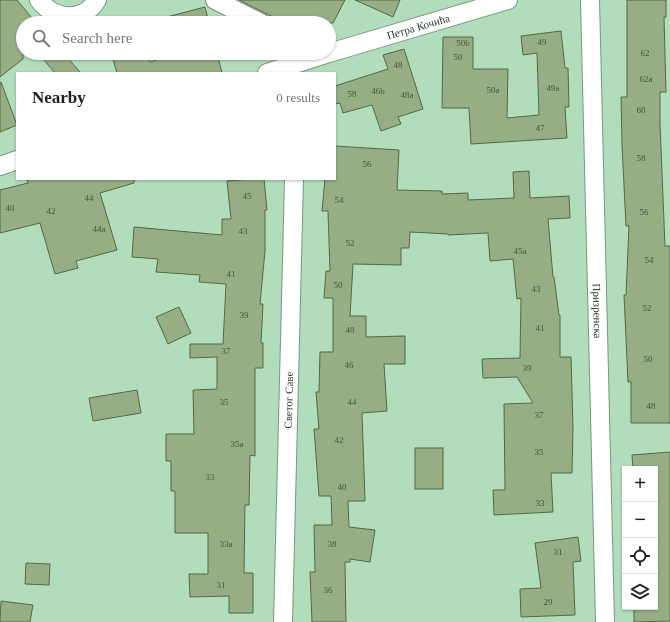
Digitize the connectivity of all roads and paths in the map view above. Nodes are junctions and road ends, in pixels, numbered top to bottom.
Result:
1 (39, 0) edge
2 (97, 0) edge
3 (215, 0) edge
4 (508, 0) edge
5 (590, 0) edge
6 (63, 16) edge
7 (72, 16) edge
8 (247, 16) edge
9 (336, 51) edge
10 (307, 60) edge
11 (297, 63) edge
12 (270, 72) edge
13 (16, 160) edge
14 (0, 166) edge
15 (294, 180) edge
16 (283, 622) edge
17 (605, 622) edge

1 - 6 street
2 - 7 street
3 - 8 street
4 - 9 street, Петра Кочића
5 - 17 street, Призренска
10 - 11 street, Петра Кочића
11 - 12 street, Петра Кочића
13 - 14 street
15 - 16 street, Светог Саве

